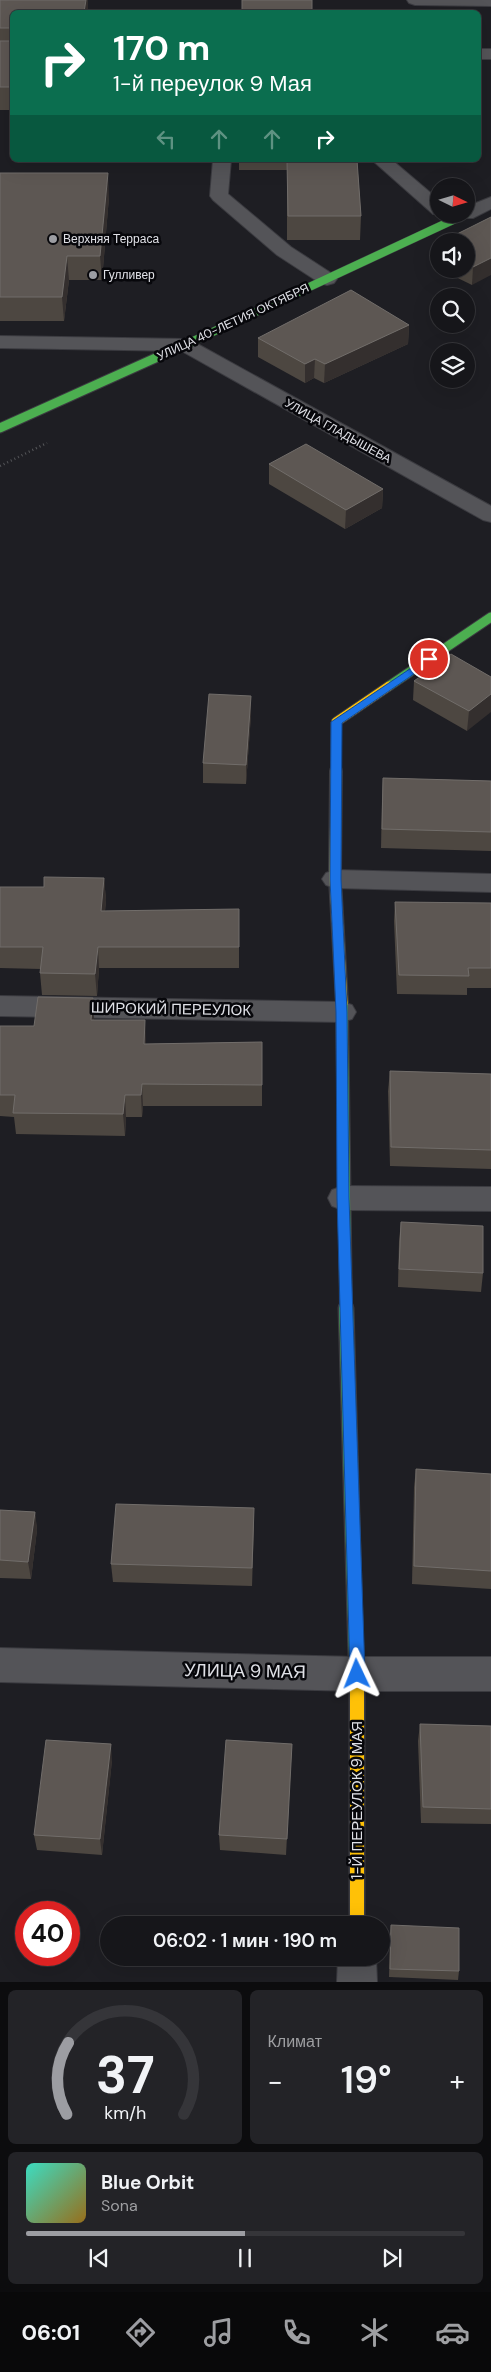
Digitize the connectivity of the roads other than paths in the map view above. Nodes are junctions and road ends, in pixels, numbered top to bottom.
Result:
1 (415, 0) edge
2 (491, 1) edge
3 (222, 162) edge
4 (384, 162) edge
5 (430, 197) edge
6 (491, 202) edge
7 (475, 207) edge
8 (436, 223) edge
9 (327, 279) junction
10 (0, 342) edge
11 (185, 344) junction
12 (0, 428) edge
13 (491, 515) edge
14 (491, 617) edge
15 (335, 879) junction
16 (491, 883) edge
17 (0, 1006) edge
18 (342, 1012) junction
19 (343, 1198) junction
20 (491, 1199) edge
21 (0, 1665) edge
22 (357, 1674) junction
23 (491, 1674) edge
24 (357, 1916) edge
25 (357, 1966) edge
26 (356, 1982) edge

1 - 2 street
3 - 9 street
4 - 5 street
6 - 7 street, УЛИЦА 40-ЛЕТИЯ ОКТЯБРЯ
8 - 9 street, УЛИЦА 40-ЛЕТИЯ ОКТЯБРЯ
9 - 11 street, УЛИЦА 40-ЛЕТИЯ ОКТЯБРЯ
10 - 11 street
11 - 12 street, УЛИЦА 40-ЛЕТИЯ ОКТЯБРЯ
11 - 13 street, УЛИЦА ГЛАДЫШЕВА
14 - 15 street, 1-Й ПЕРЕУЛОК 9 МАЯ
15 - 16 street
15 - 18 street, 1-Й ПЕРЕУЛОК 9 МАЯ
17 - 18 street, ШИРОКИЙ ПЕРЕУЛОК
18 - 19 street, 1-Й ПЕРЕУЛОК 9 МАЯ
19 - 20 street
19 - 22 street, 1-Й ПЕРЕУЛОК 9 МАЯ
21 - 22 street, УЛИЦА 9 МАЯ
22 - 23 street, УЛИЦА 9 МАЯ
22 - 24 street, 1-Й ПЕРЕУЛОК 9 МАЯ
25 - 26 street

